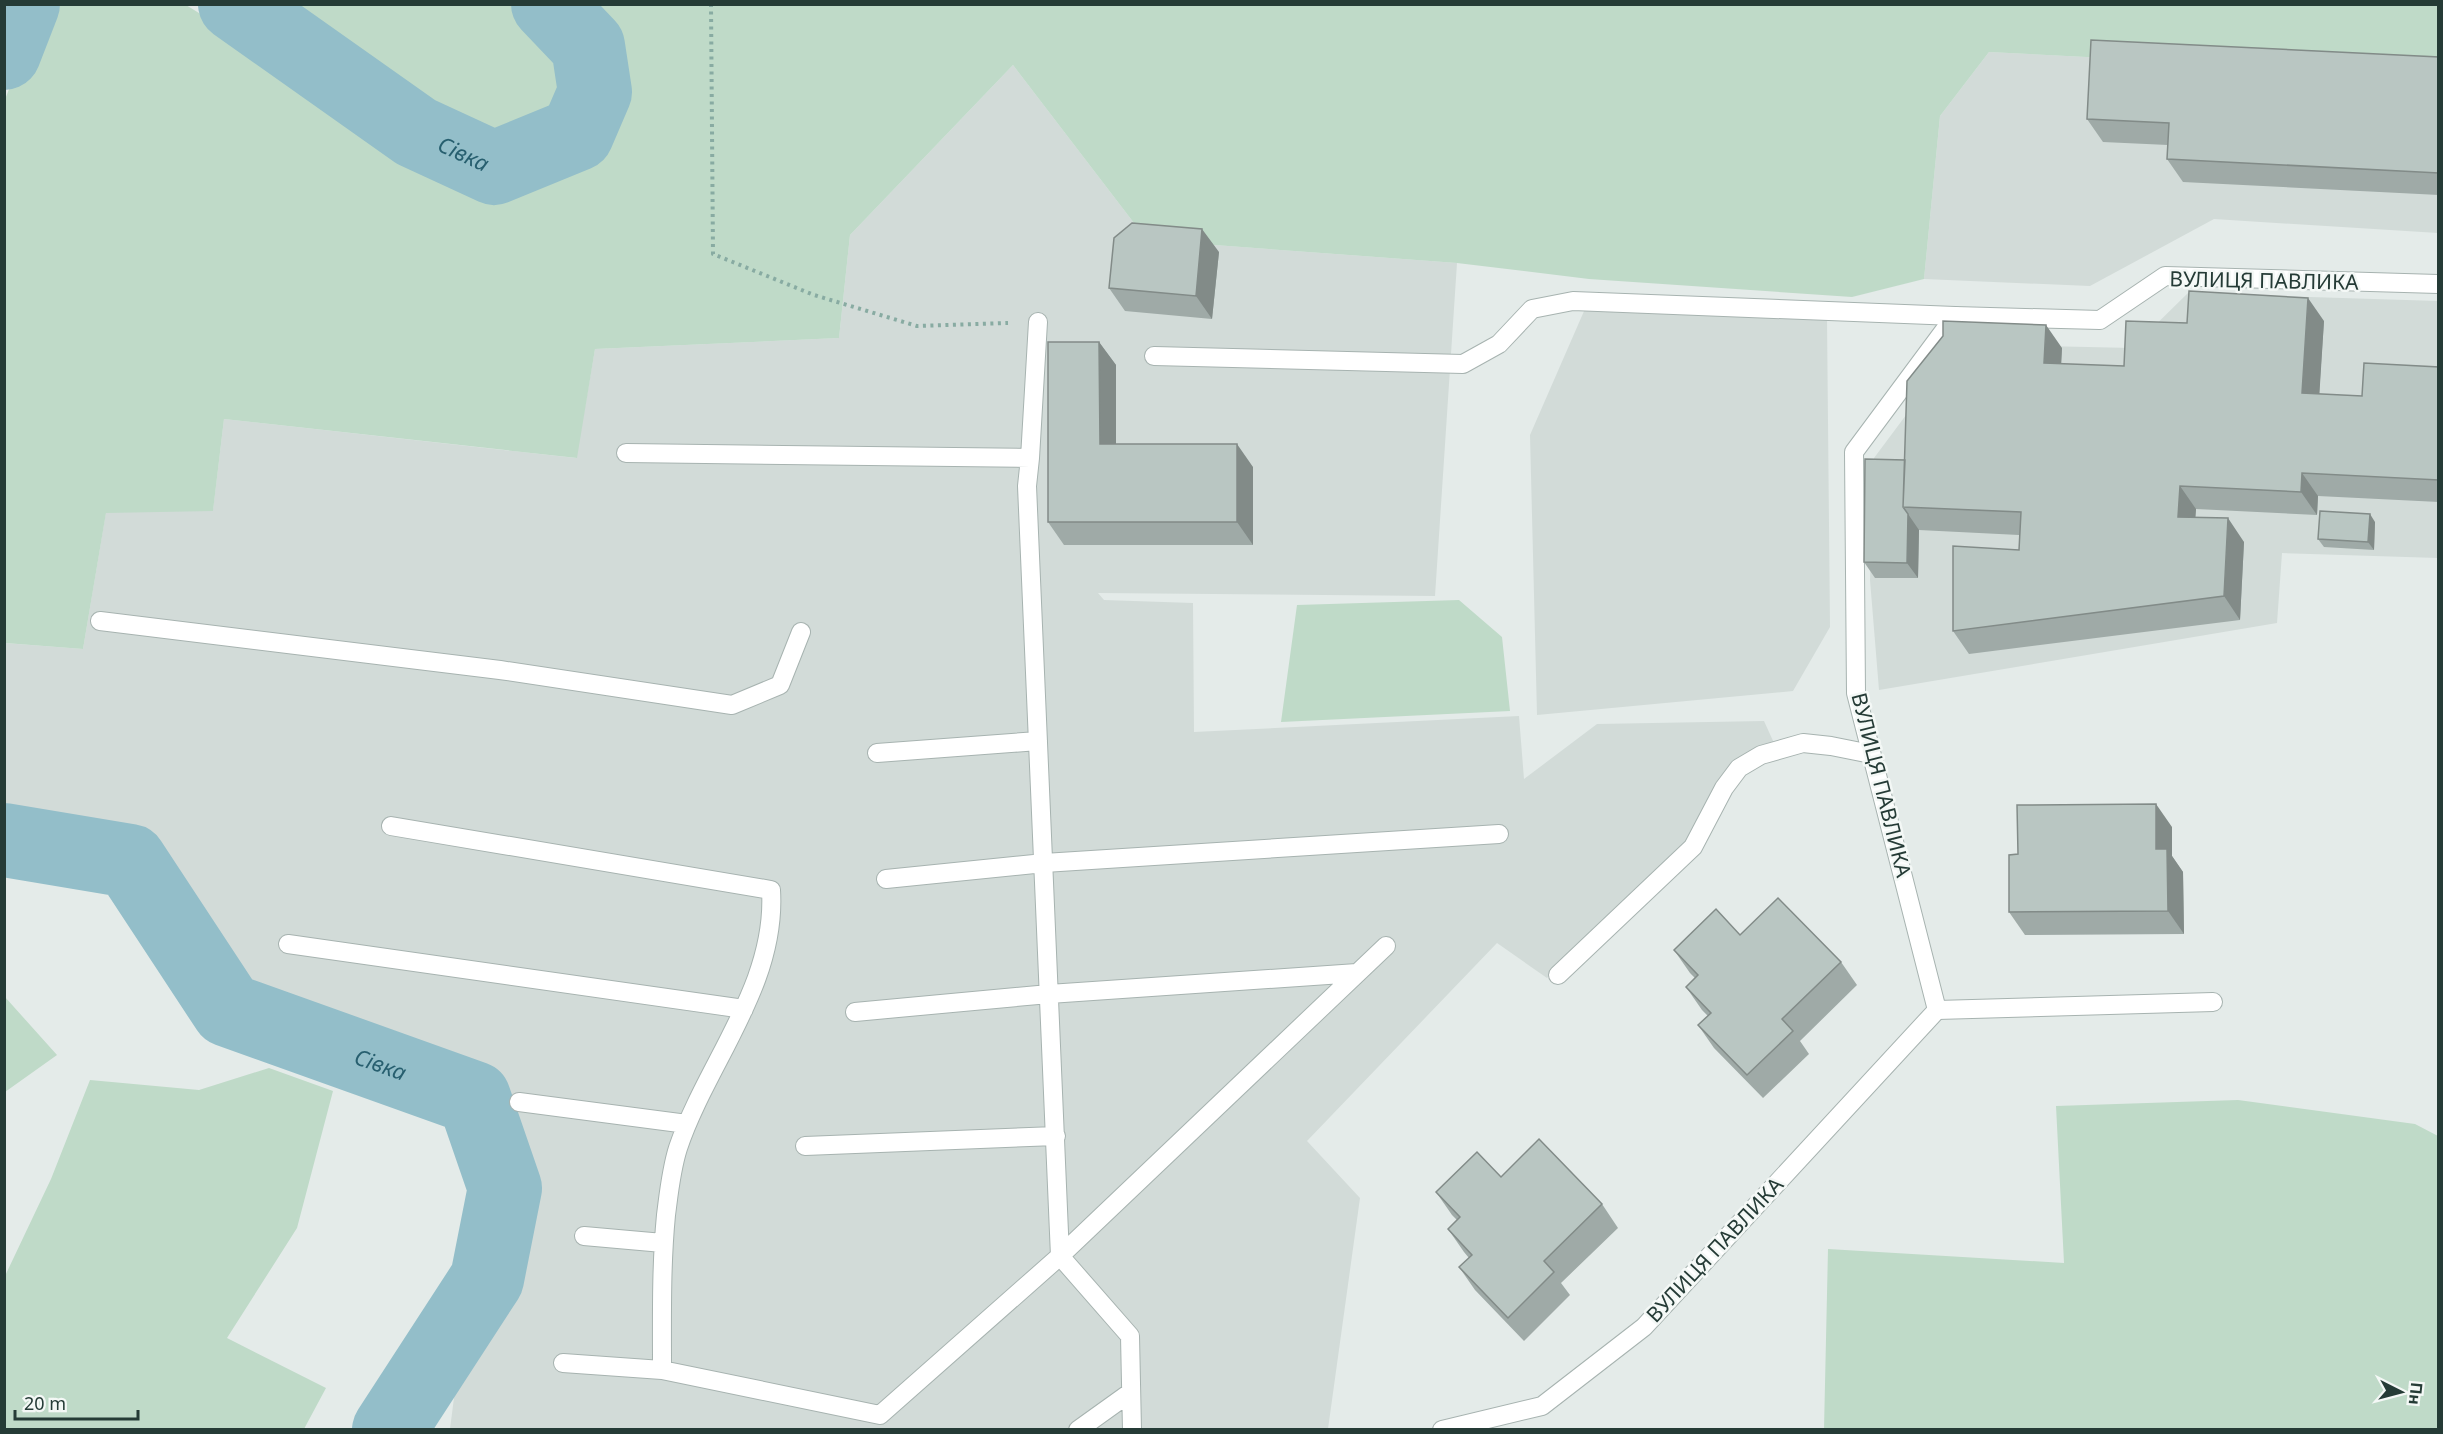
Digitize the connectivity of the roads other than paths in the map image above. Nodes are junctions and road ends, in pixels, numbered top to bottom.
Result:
1 (2439, 284) edge
2 (1955, 316) junction
3 (1038, 322) road end
4 (1154, 356) dead end
5 (626, 453) dead end
6 (1030, 458) junction
7 (100, 621) dead end
8 (801, 632) dead end
9 (1038, 741) junction
10 (878, 753) dead end
11 (1871, 754) junction
12 (391, 826) dead end
13 (1499, 834) dead end
14 (1044, 863) junction
15 (886, 879) dead end
16 (288, 944) dead end
17 (1386, 946) dead end
18 (1357, 973) junction
19 (1558, 975) dead end
20 (1049, 994) junction
21 (2213, 1002) dead end
22 (744, 1009) junction
23 (1937, 1010) junction
24 (855, 1012) dead end
25 (519, 1102) dead end
26 (687, 1124) junction
27 (1056, 1136) junction
28 (804, 1146) dead end
29 (584, 1236) dead end
30 (663, 1243) junction
31 (1060, 1256) junction
32 (563, 1363) dead end
33 (663, 1370) junction
34 (1131, 1392) junction
35 (1078, 1430) edge
36 (1132, 1430) edge
37 (1442, 1430) edge

1 - 2 street, ВУЛИЦЯ ПАВЛИКА
2 - 4 street
2 - 11 street, ВУЛИЦЯ ПАВЛИКА
3 - 6 street
5 - 6 street
6 - 9 street
7 - 8 street
9 - 10 street
9 - 14 street
11 - 19 street
11 - 23 street, ВУЛИЦЯ ПАВЛИКА
12 - 22 street
13 - 14 street
14 - 15 street
14 - 20 street
16 - 22 street
17 - 18 street
18 - 20 street
18 - 31 street
20 - 24 street
20 - 27 street
21 - 23 street
22 - 26 street
23 - 37 street, ВУЛИЦЯ ПАВЛИКА
25 - 26 street
26 - 30 street
27 - 28 street
27 - 31 street
29 - 30 street
30 - 33 street
31 - 33 street
31 - 34 street
32 - 33 street
34 - 35 street
34 - 36 street

